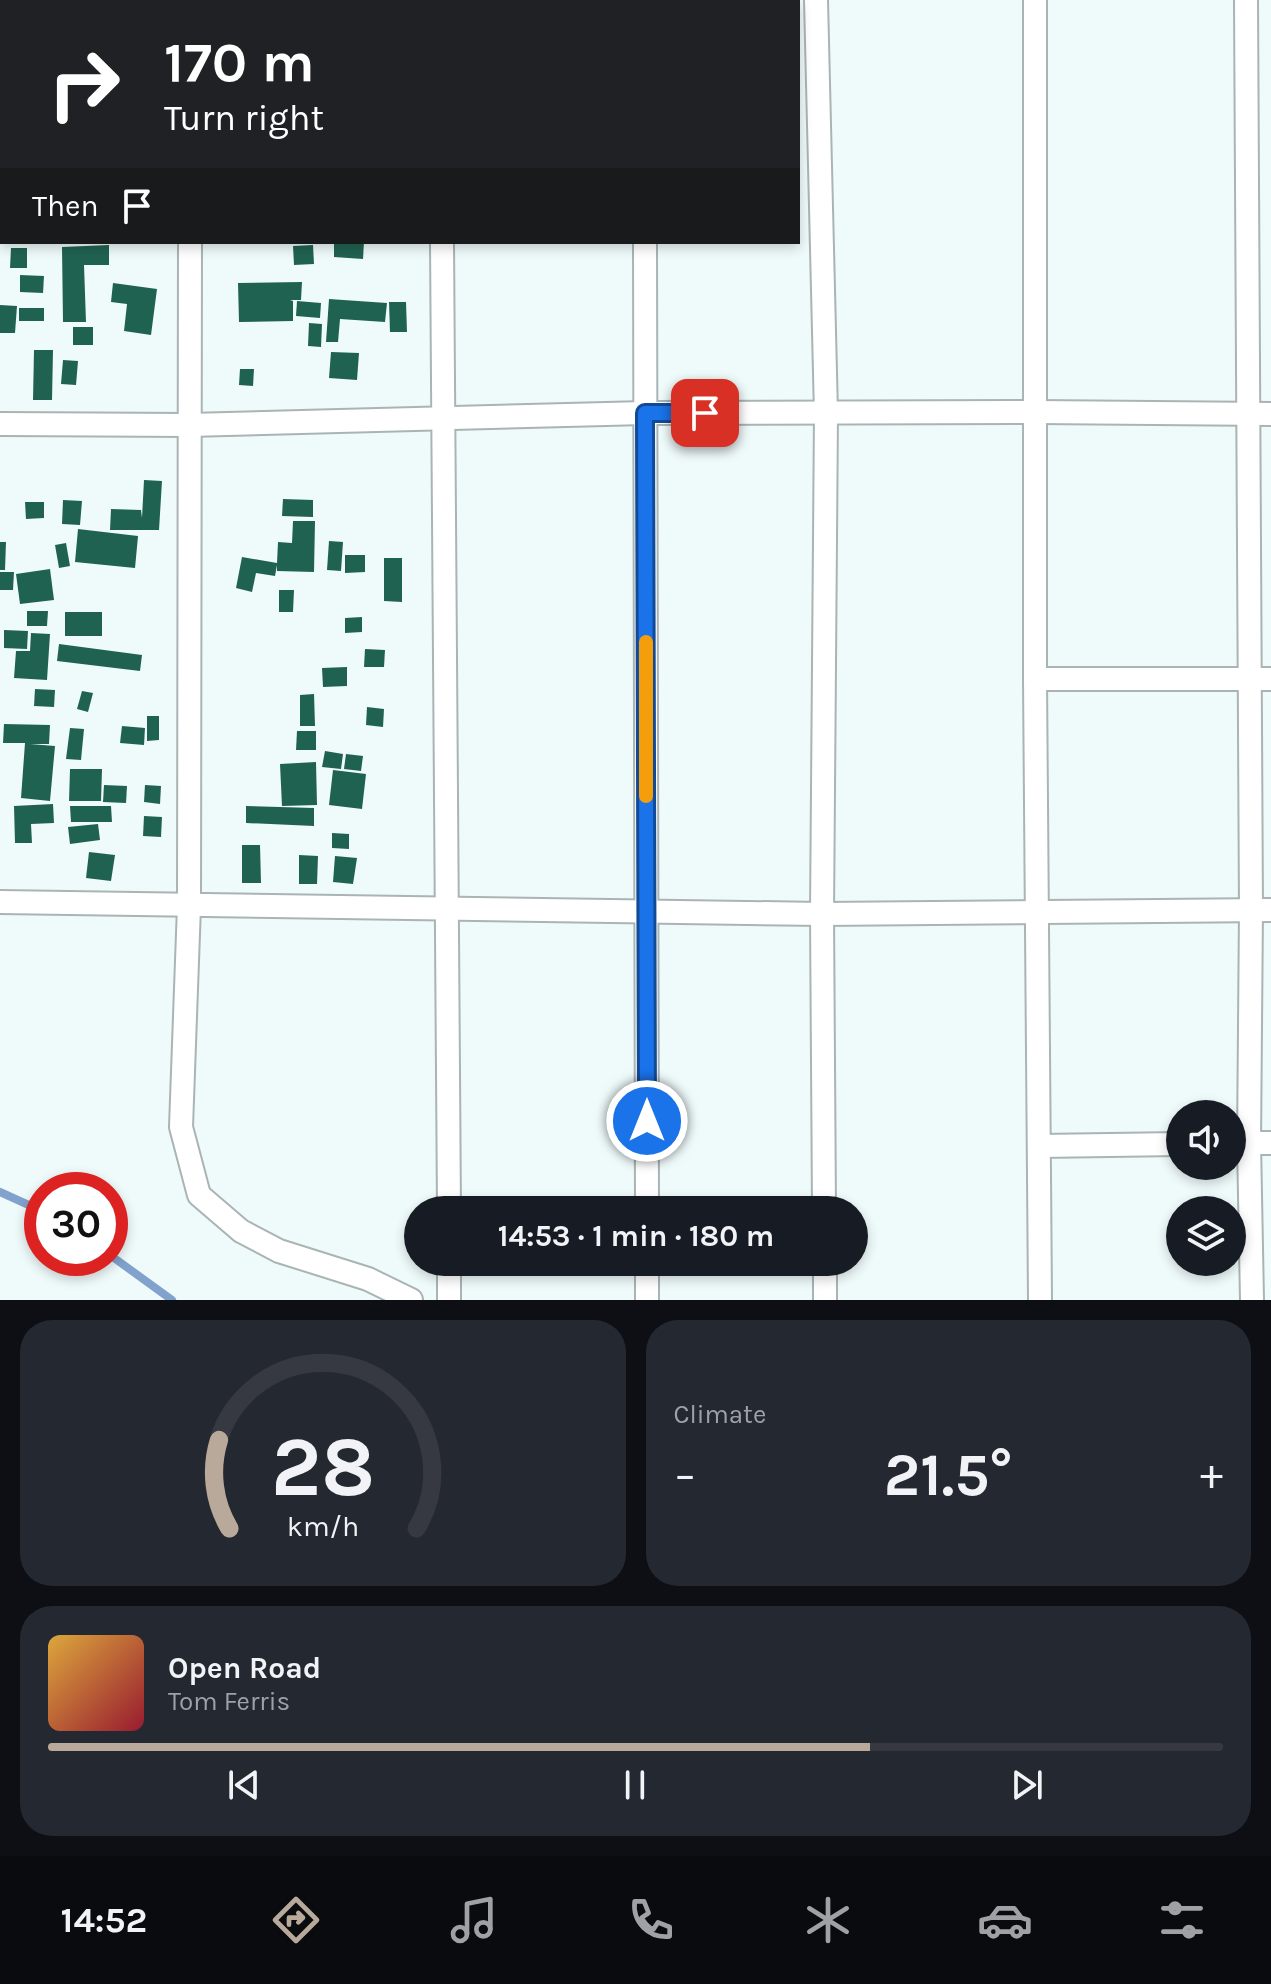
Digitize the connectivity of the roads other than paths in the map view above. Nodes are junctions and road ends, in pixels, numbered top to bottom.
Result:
1 (816, 0) edge
2 (1035, 0) edge
3 (1246, 0) edge
4 (190, 244) edge
5 (442, 244) edge
6 (645, 244) edge
7 (1036, 412) junction
8 (645, 413) junction
9 (826, 414) junction
10 (1247, 414) junction
11 (1271, 414) edge
12 (443, 417) junction
13 (0, 424) edge
14 (189, 425) junction
15 (1035, 679) junction
16 (1248, 679) junction
17 (1271, 679) edge
18 (0, 902) edge
19 (189, 906) junction
20 (447, 909) junction
21 (1261, 910) edge
22 (1037, 911) junction
23 (646, 913) junction
24 (822, 914) junction
25 (1251, 1143) edge
26 (1166, 1144) edge
27 (1039, 1146) junction
28 (449, 1196) edge
29 (647, 1196) edge
30 (824, 1196) edge
31 (449, 1276) edge
32 (647, 1276) edge
33 (825, 1276) edge
34 (411, 1300) edge
35 (449, 1300) edge
36 (647, 1300) edge
37 (825, 1300) edge
38 (1040, 1300) edge
39 (1252, 1300) edge

1 - 9 street
2 - 7 street
3 - 10 street
4 - 14 street
5 - 12 street
6 - 8 street
7 - 9 street
7 - 10 street
7 - 15 street
8 - 9 street
8 - 12 street
8 - 23 street
9 - 24 street
10 - 11 street
10 - 16 street
12 - 14 street
12 - 20 street
13 - 14 street
14 - 19 street
15 - 16 street
15 - 22 street
16 - 17 street
16 - 21 street
18 - 19 street
19 - 20 street
19 - 34 street
20 - 23 street
20 - 28 street
21 - 22 street
21 - 25 street
22 - 24 street
22 - 27 street
23 - 24 street
23 - 29 street
24 - 30 street
25 - 39 street
26 - 27 street
27 - 38 street
31 - 35 street
32 - 36 street
33 - 37 street

